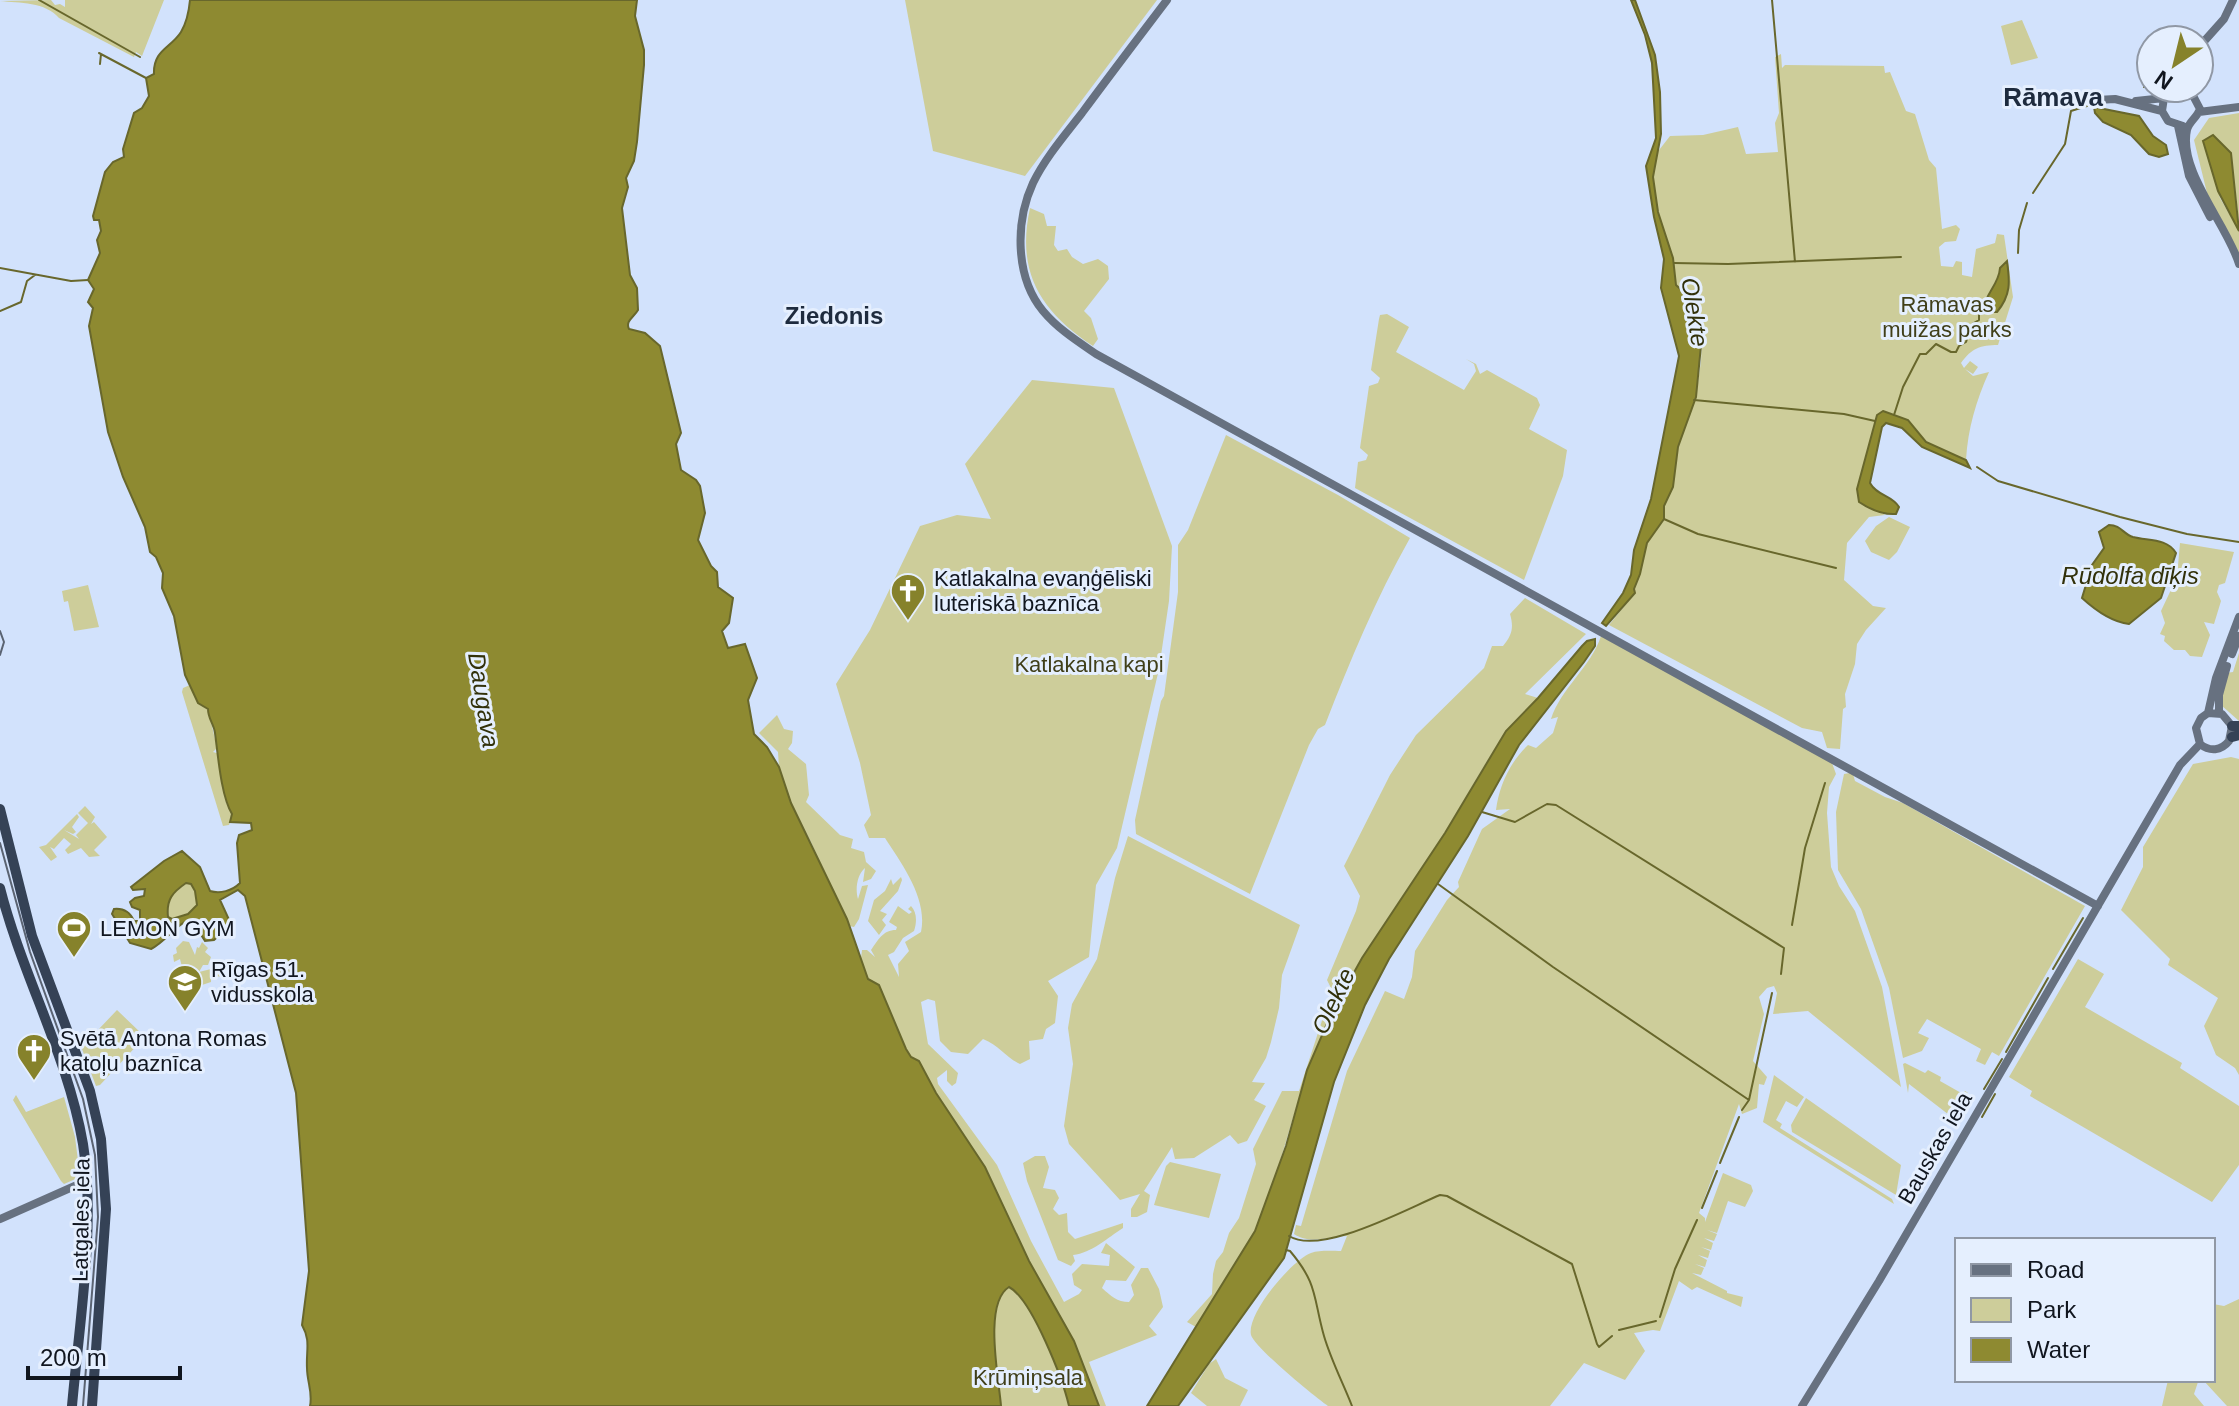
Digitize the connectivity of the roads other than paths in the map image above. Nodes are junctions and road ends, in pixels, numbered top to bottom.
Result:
1 (1167, 0) edge
2 (2233, 0) edge
3 (2215, 29) edge
4 (2132, 101) junction
5 (2135, 101) edge
6 (2061, 102) dead end
7 (2163, 104) edge
8 (2197, 104) edge
9 (2199, 107) junction
10 (2234, 107) edge
11 (2162, 111) junction
12 (2189, 124) junction
13 (2178, 126) junction
14 (2223, 233) junction
15 (2239, 264) edge
16 (2239, 617) edge
17 (2239, 636) edge
18 (2208, 713) junction
19 (2219, 713) junction
20 (2235, 731) edge
21 (2200, 744) junction
22 (0, 809) edge
23 (0, 888) edge
24 (2098, 906) junction
25 (32, 936) junction
26 (15, 942) junction
27 (86, 1181) junction
28 (0, 1219) edge
29 (72, 1406) edge
30 (92, 1406) edge
31 (1802, 1406) edge

1 - 24 main road
2 - 3 main road
4 - 5 main road
4 - 6 main road
4 - 11 main road
7 - 11 main road
8 - 9 main road
9 - 10 main road
9 - 12 main road
11 - 13 main road
12 - 13 main road
12 - 14 main road
13 - 14 main road
14 - 15 main road
16 - 18 main road
17 - 19 main road
18 - 19 main road
18 - 21 main road
19 - 20 main road
20 - 21 main road
21 - 24 main road, Bauskas iela
22 - 25 highway, Latgales iela
23 - 26 highway, Latgales iela
24 - 31 main road, Bauskas iela
25 - 26 highway
25 - 30 highway, Latgales iela
26 - 27 highway, Latgales iela
27 - 28 main road
27 - 29 highway, Latgales iela

